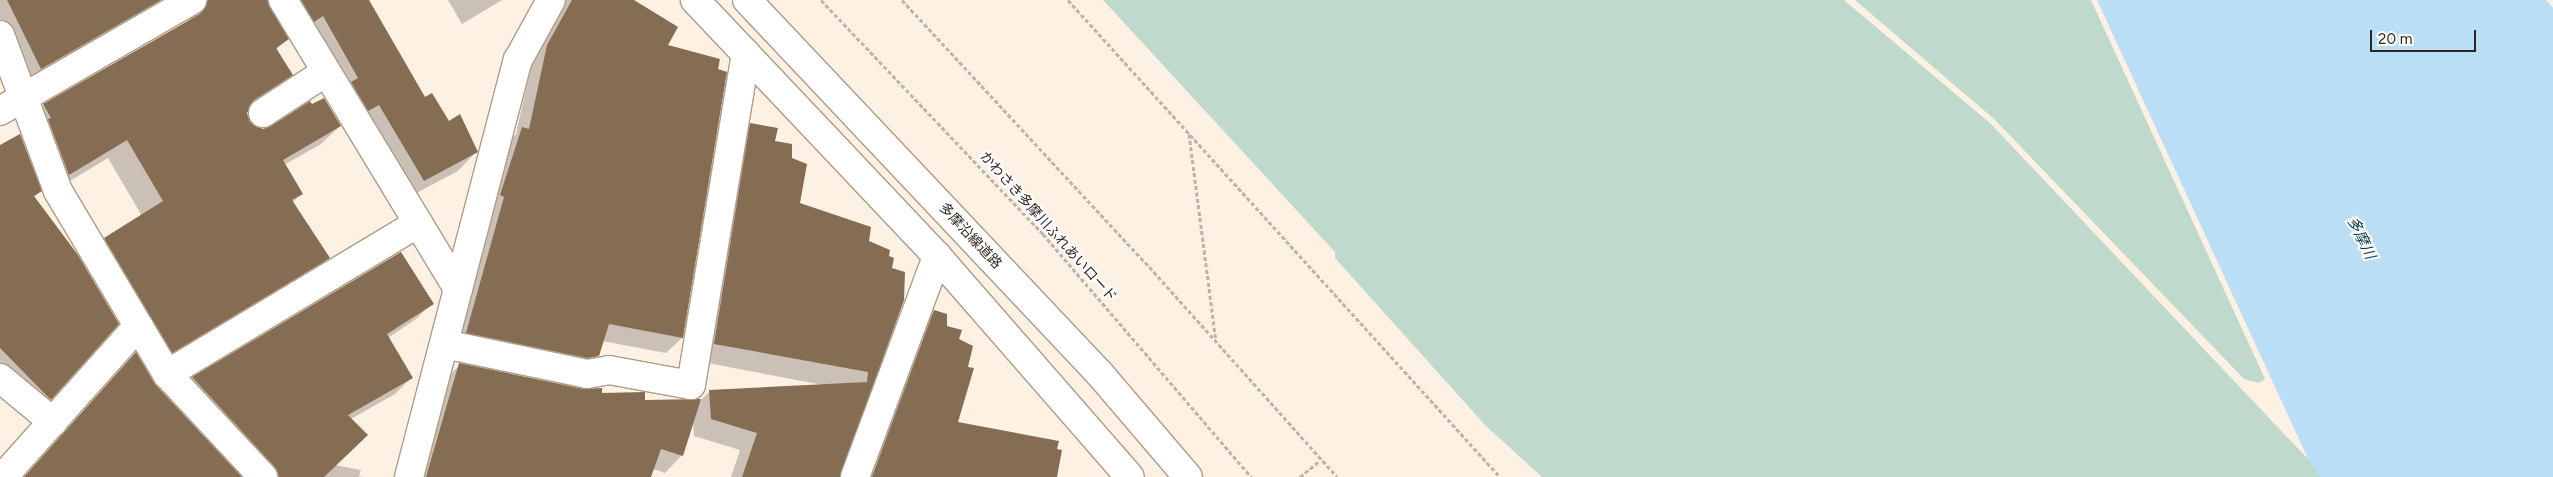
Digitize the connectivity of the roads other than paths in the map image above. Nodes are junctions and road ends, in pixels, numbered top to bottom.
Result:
1 (192, 0) edge
2 (283, 0) edge
3 (551, 0) edge
4 (695, 0) edge
5 (748, 0) edge
6 (0, 35) edge
7 (746, 54) junction
8 (326, 72) junction
9 (23, 96) junction
10 (0, 111) edge
11 (263, 114) dead end
12 (418, 223) junction
13 (937, 256) junction
14 (458, 289) junction
15 (138, 326) junction
16 (444, 344) junction
17 (166, 374) junction
18 (0, 378) edge
19 (53, 422) junction
20 (4, 477) edge
21 (263, 477) edge
22 (409, 477) edge
23 (855, 477) edge
24 (1130, 477) edge
25 (1188, 477) edge

1 - 9 street
2 - 8 street
3 - 14 street
4 - 7 street
5 - 25 street, 多摩沿線道路
6 - 9 street
7 - 13 street
7 - 16 street
8 - 11 street
8 - 12 street
9 - 10 street
9 - 15 street
12 - 14 street
12 - 17 street
13 - 23 street
13 - 24 street
14 - 16 street
15 - 17 street
15 - 19 street
16 - 22 street
17 - 21 street
18 - 19 street
19 - 20 street

